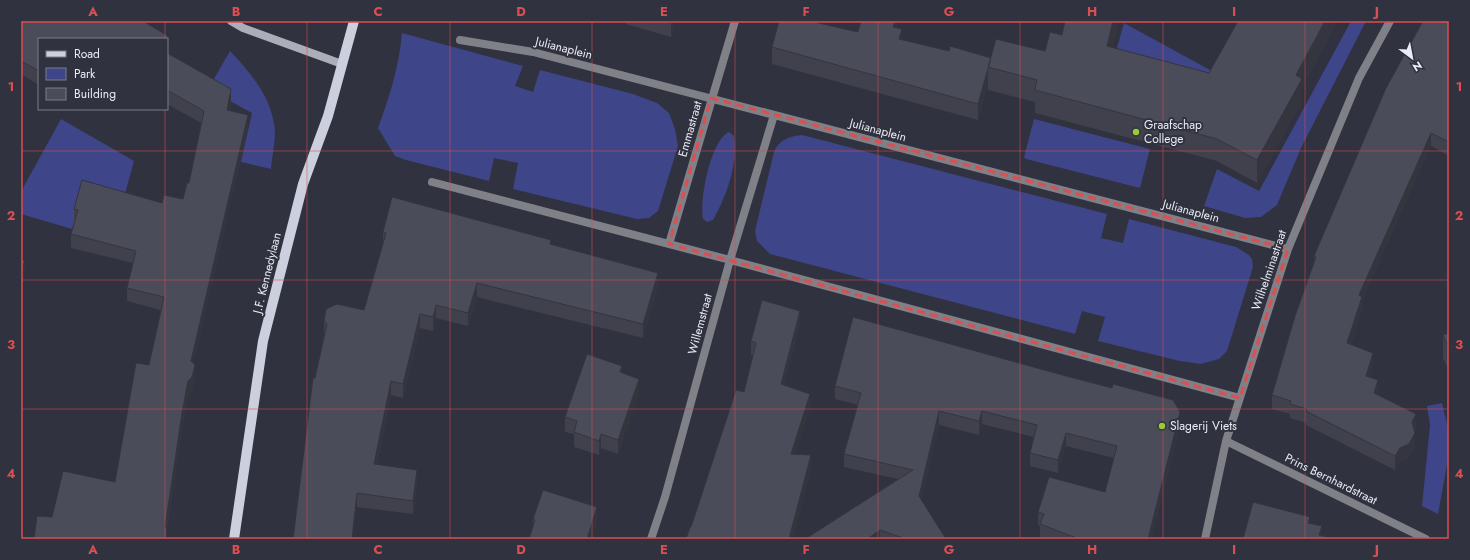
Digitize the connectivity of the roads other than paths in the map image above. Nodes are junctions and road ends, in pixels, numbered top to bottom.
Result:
1 (231, 21) edge
2 (354, 21) edge
3 (735, 21) edge
4 (1390, 21) edge
5 (460, 40) dead end
6 (342, 64) junction
7 (711, 98) junction
8 (774, 115) junction
9 (432, 182) dead end
10 (669, 244) junction
11 (1288, 249) junction
12 (730, 260) junction
13 (1240, 398) junction
14 (1226, 441) junction
15 (234, 539) edge
16 (651, 539) edge
17 (1205, 539) edge
18 (1426, 539) edge

1 - 6 street
2 - 6 main road, J.F. Kennedylaan
3 - 7 street, Emmastraat
4 - 11 street, Wilhelminastraat
5 - 7 street, Julianaplein
6 - 15 main road, J.F. Kennedylaan
7 - 8 street, Julianaplein
7 - 10 street, Emmastraat
8 - 11 street, Julianaplein
8 - 12 street, Willemstraat
9 - 10 street
10 - 12 street
11 - 13 street, Wilhelminastraat
12 - 13 street
12 - 16 street, Willemstraat
13 - 14 street, Wilhelminastraat
14 - 17 street, Wilhelminastraat
14 - 18 street, Prins Bernhardstraat

